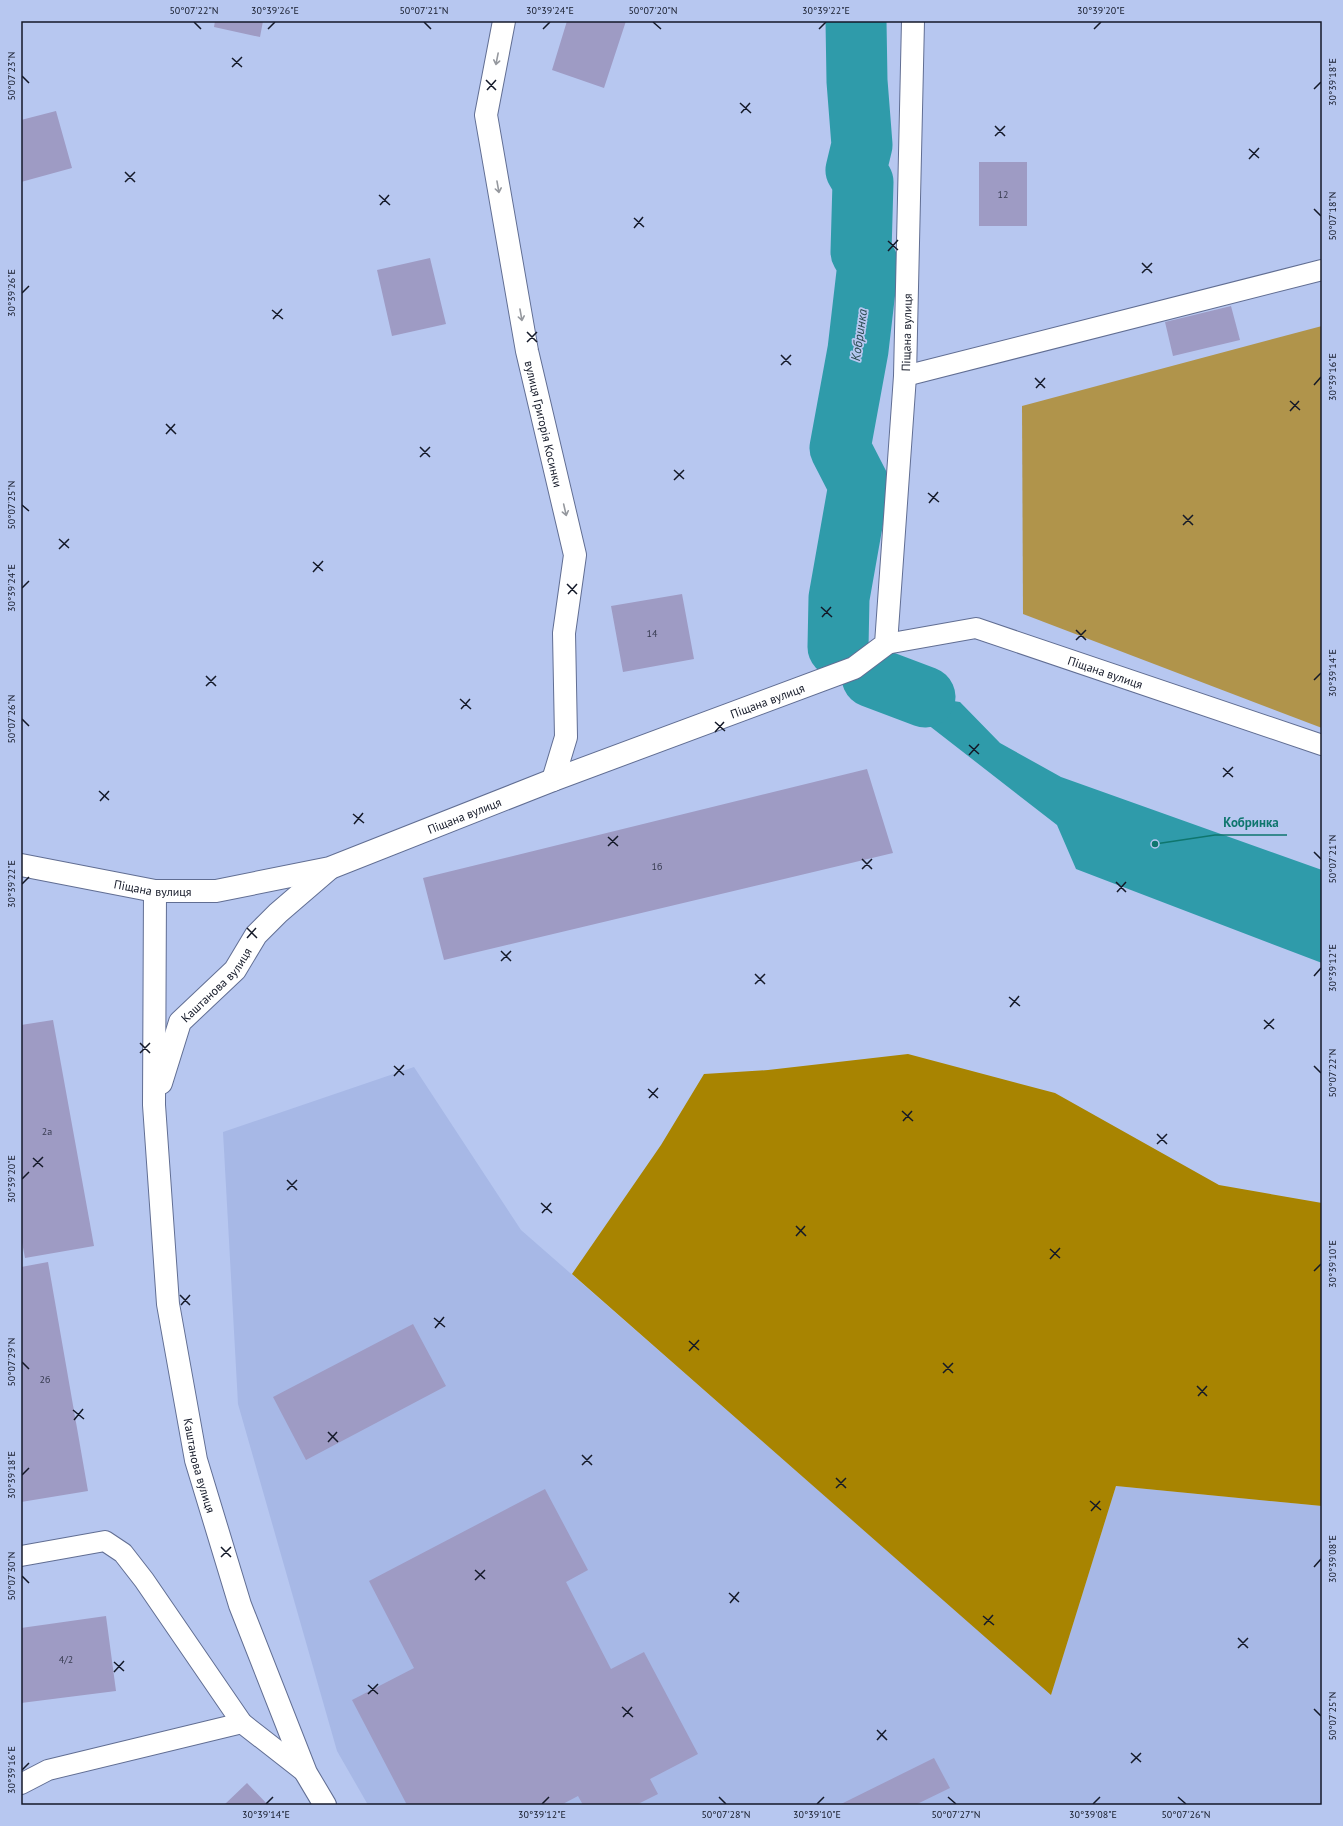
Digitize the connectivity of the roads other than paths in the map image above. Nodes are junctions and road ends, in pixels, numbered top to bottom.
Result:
1 (504, 21) edge
2 (914, 21) edge
3 (1322, 270) edge
4 (906, 376) junction
5 (886, 644) junction
6 (1322, 745) edge
7 (553, 780) junction
8 (21, 865) edge
9 (330, 868) junction
10 (155, 891) junction
11 (154, 1105) junction
12 (21, 1556) edge
13 (242, 1723) junction
14 (306, 1773) junction
15 (21, 1784) edge
16 (325, 1805) edge

1 -> 7 street, вулиця Григорія Косинки
2 - 4 street, Піщана вулиця
3 - 4 lane
4 - 5 street, Піщана вулиця
5 - 6 lane, Піщана вулиця
5 - 7 street, Піщана вулиця
7 - 9 street, Піщана вулиця
8 - 10 street, Піщана вулиця
9 - 10 street, Піщана вулиця
9 - 11 street, Каштанова вулиця
10 - 11 street, Каштанова вулиця
11 - 14 street, Каштанова вулиця
12 - 13 lane
13 - 14 lane
13 - 15 lane
14 - 16 street, Каштанова вулиця

